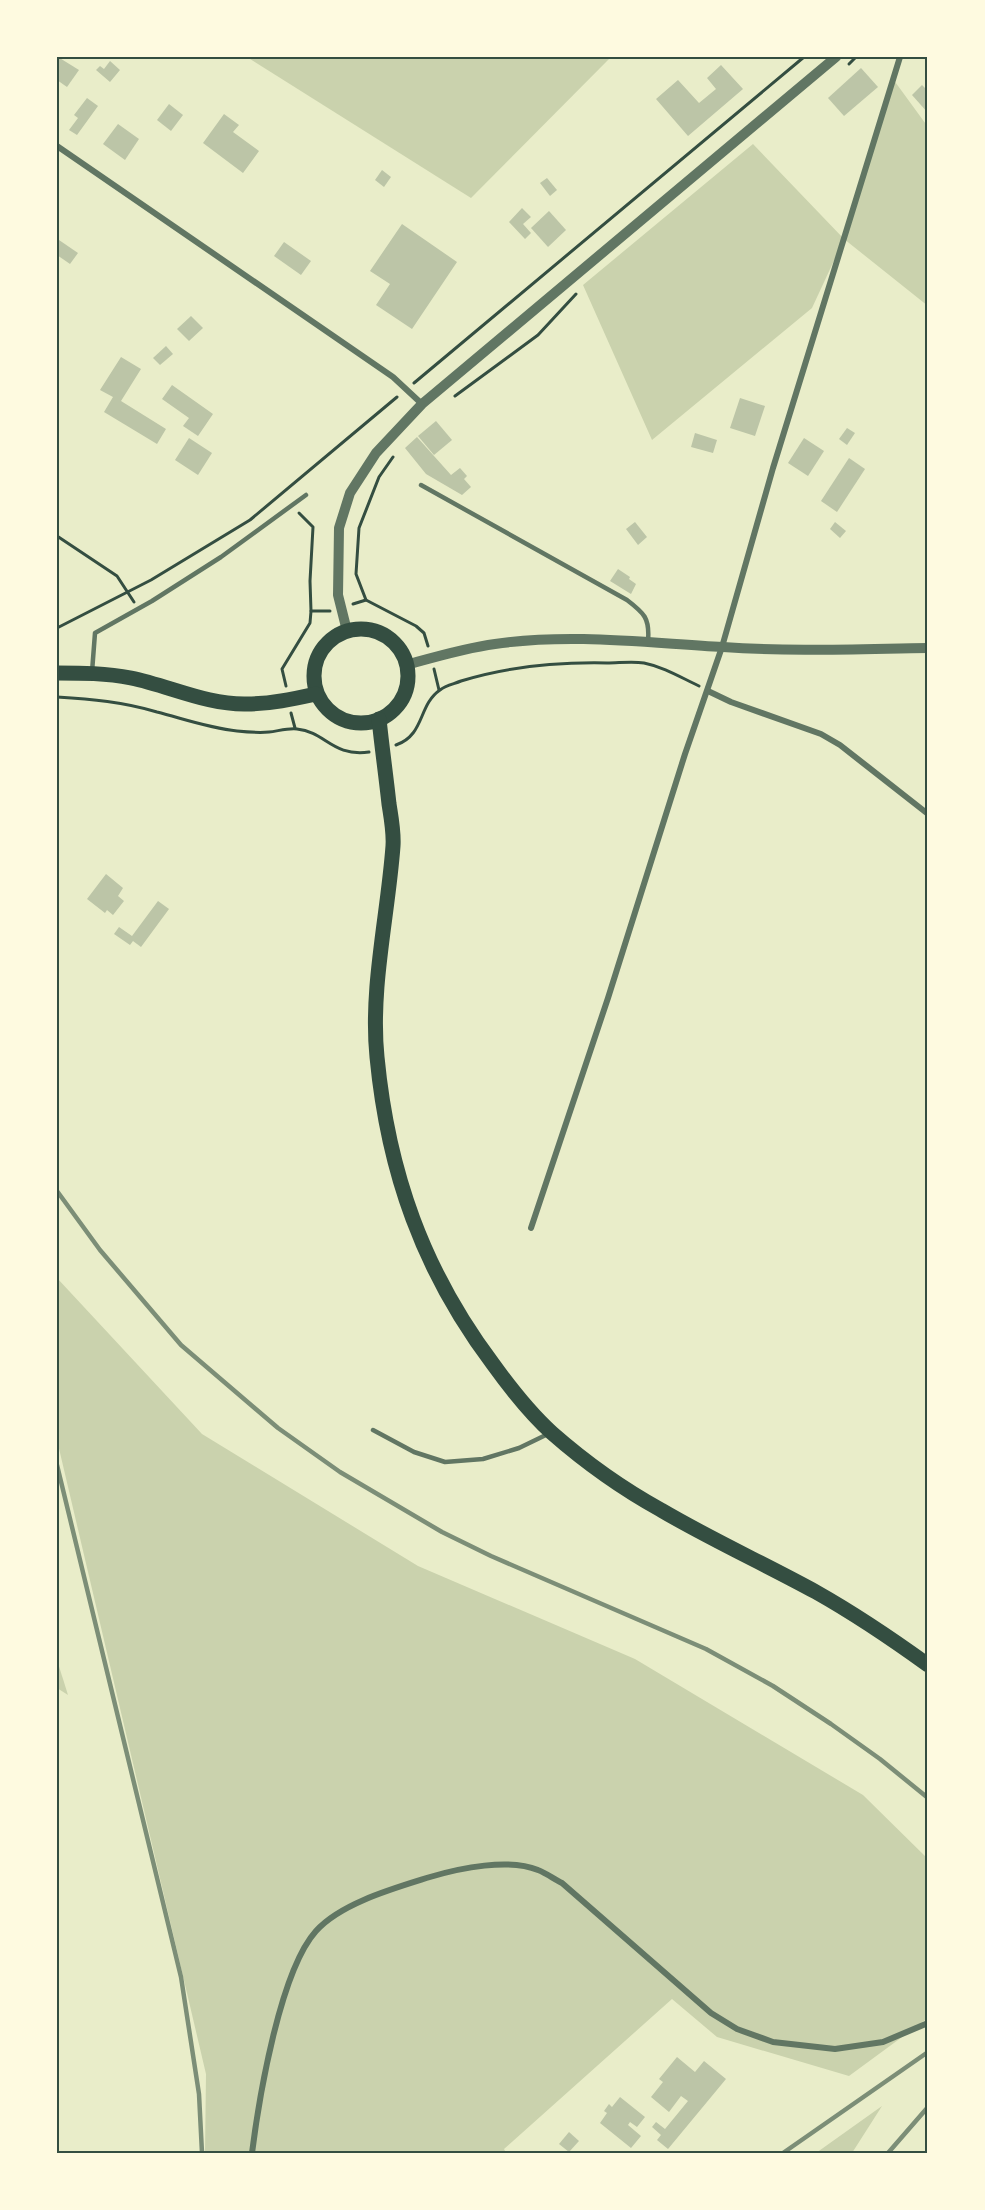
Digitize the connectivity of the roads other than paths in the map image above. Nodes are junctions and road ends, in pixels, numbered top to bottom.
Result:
1 (836, 57) edge
2 (900, 57) edge
3 (57, 146) edge
4 (422, 404) junction
5 (422, 484) dead end
6 (306, 495) dead end
7 (347, 631) junction
8 (648, 640) junction
9 (722, 648) junction
10 (928, 648) edge
11 (406, 665) junction
12 (57, 673) edge
13 (92, 673) junction
14 (708, 691) junction
15 (316, 694) junction
16 (379, 719) junction
17 (928, 814) edge
18 (531, 1228) dead end
19 (373, 1430) dead end
20 (552, 1432) junction
21 (928, 1665) edge
22 (928, 2023) edge
23 (252, 2153) edge

1 - 4 street
2 - 9 street
3 - 4 street
4 - 7 street
5 - 8 lane
6 - 13 lane
7 - 11 main road
7 - 15 main road
8 - 9 street
8 - 11 street
9 - 10 street
9 - 14 street
11 - 16 main road
12 - 13 main road
13 - 15 main road
14 - 17 street
14 - 18 street
15 - 16 main road
16 - 20 main road
19 - 20 lane
20 - 21 main road
22 - 23 street

